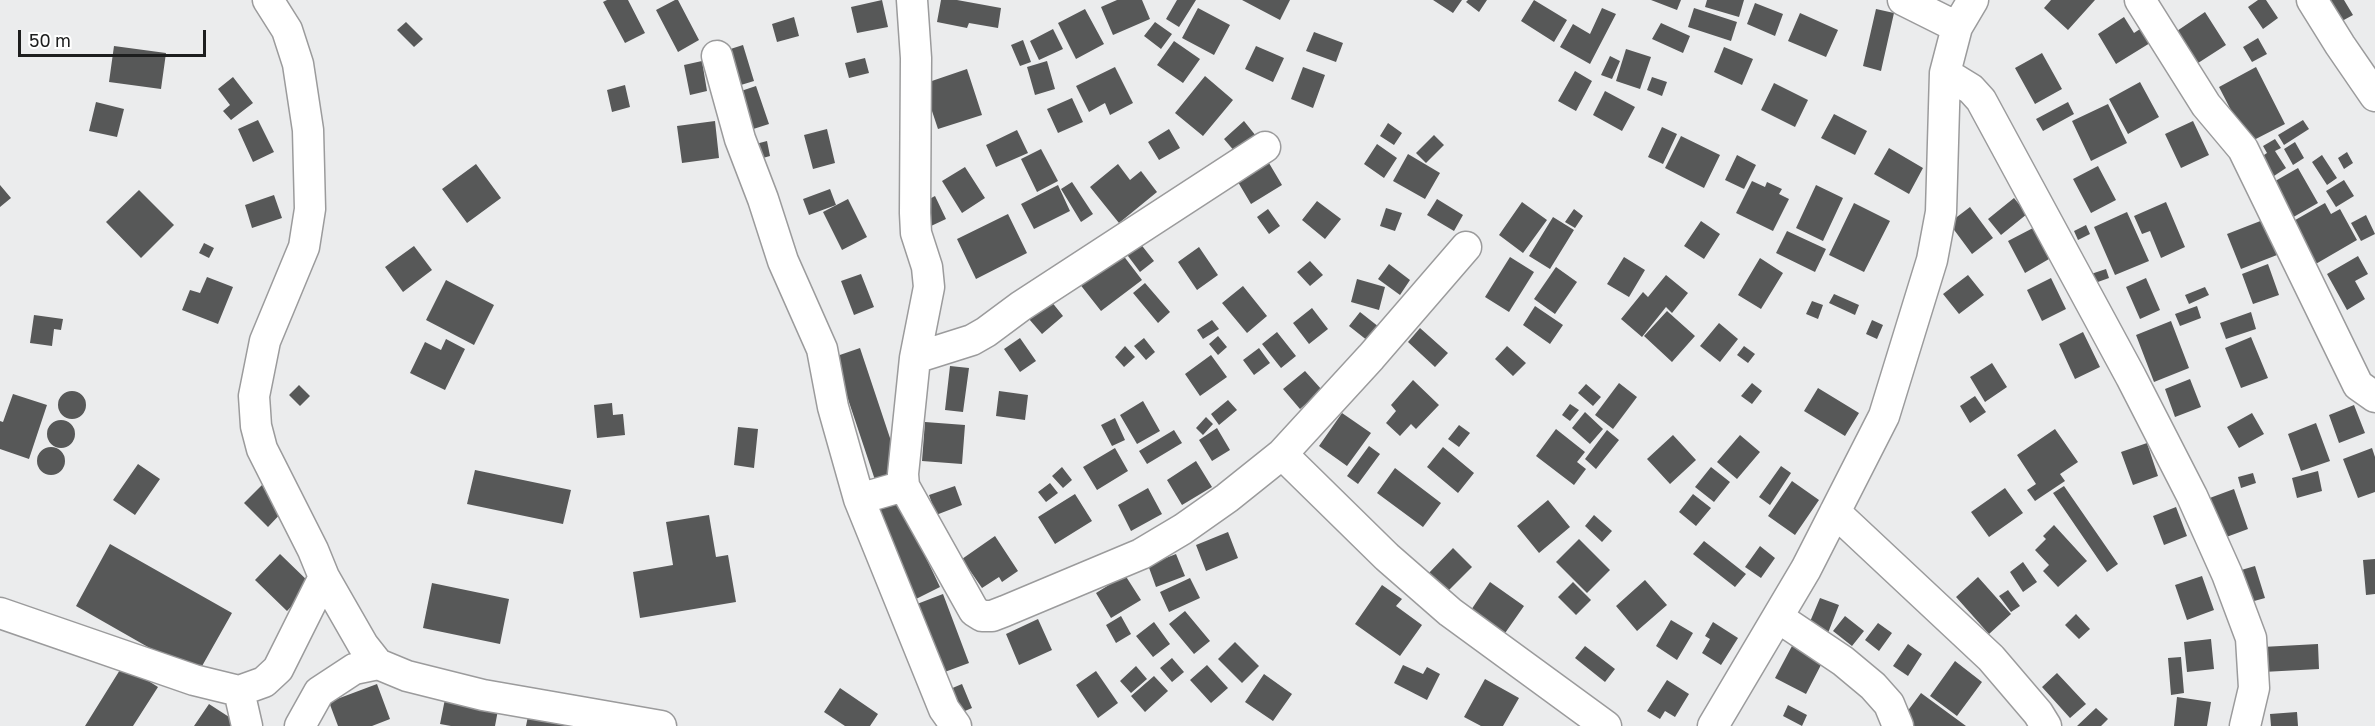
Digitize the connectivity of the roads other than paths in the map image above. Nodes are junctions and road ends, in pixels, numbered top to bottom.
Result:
1 (268, 0) edge
2 (912, 0) edge
3 (1903, 0) edge
4 (1973, 0) edge
5 (2140, 0) edge
6 (2312, 0) edge
7 (1957, 27) junction
8 (717, 56) dead end
9 (1945, 73) junction
10 (2375, 96) edge
11 (1265, 147) dead end
12 (1466, 247) dead end
13 (915, 358) junction
14 (2375, 397) edge
15 (1282, 454) junction
16 (904, 486) junction
17 (859, 499) junction
18 (1835, 512) junction
19 (324, 577) junction
20 (0, 613) edge
21 (1779, 618) junction
22 (378, 664) junction
23 (238, 691) junction
24 (247, 726) edge
25 (300, 726) edge
26 (661, 726) edge
27 (956, 726) edge
28 (1606, 726) edge
29 (1713, 726) edge
30 (1898, 726) edge
31 (2046, 726) edge
32 (2245, 726) edge

1 - 19 street
2 - 13 street
3 - 7 street
4 - 7 street
5 - 14 street
6 - 10 street
7 - 9 street
8 - 17 street
9 - 18 street
9 - 32 street
11 - 13 street
12 - 15 street
13 - 16 street
15 - 16 street
15 - 28 street
16 - 17 street
17 - 27 street
18 - 21 street
18 - 31 street
19 - 22 street
19 - 23 street
20 - 23 street
21 - 29 street
21 - 30 street
22 - 25 street
22 - 26 street
23 - 24 street

